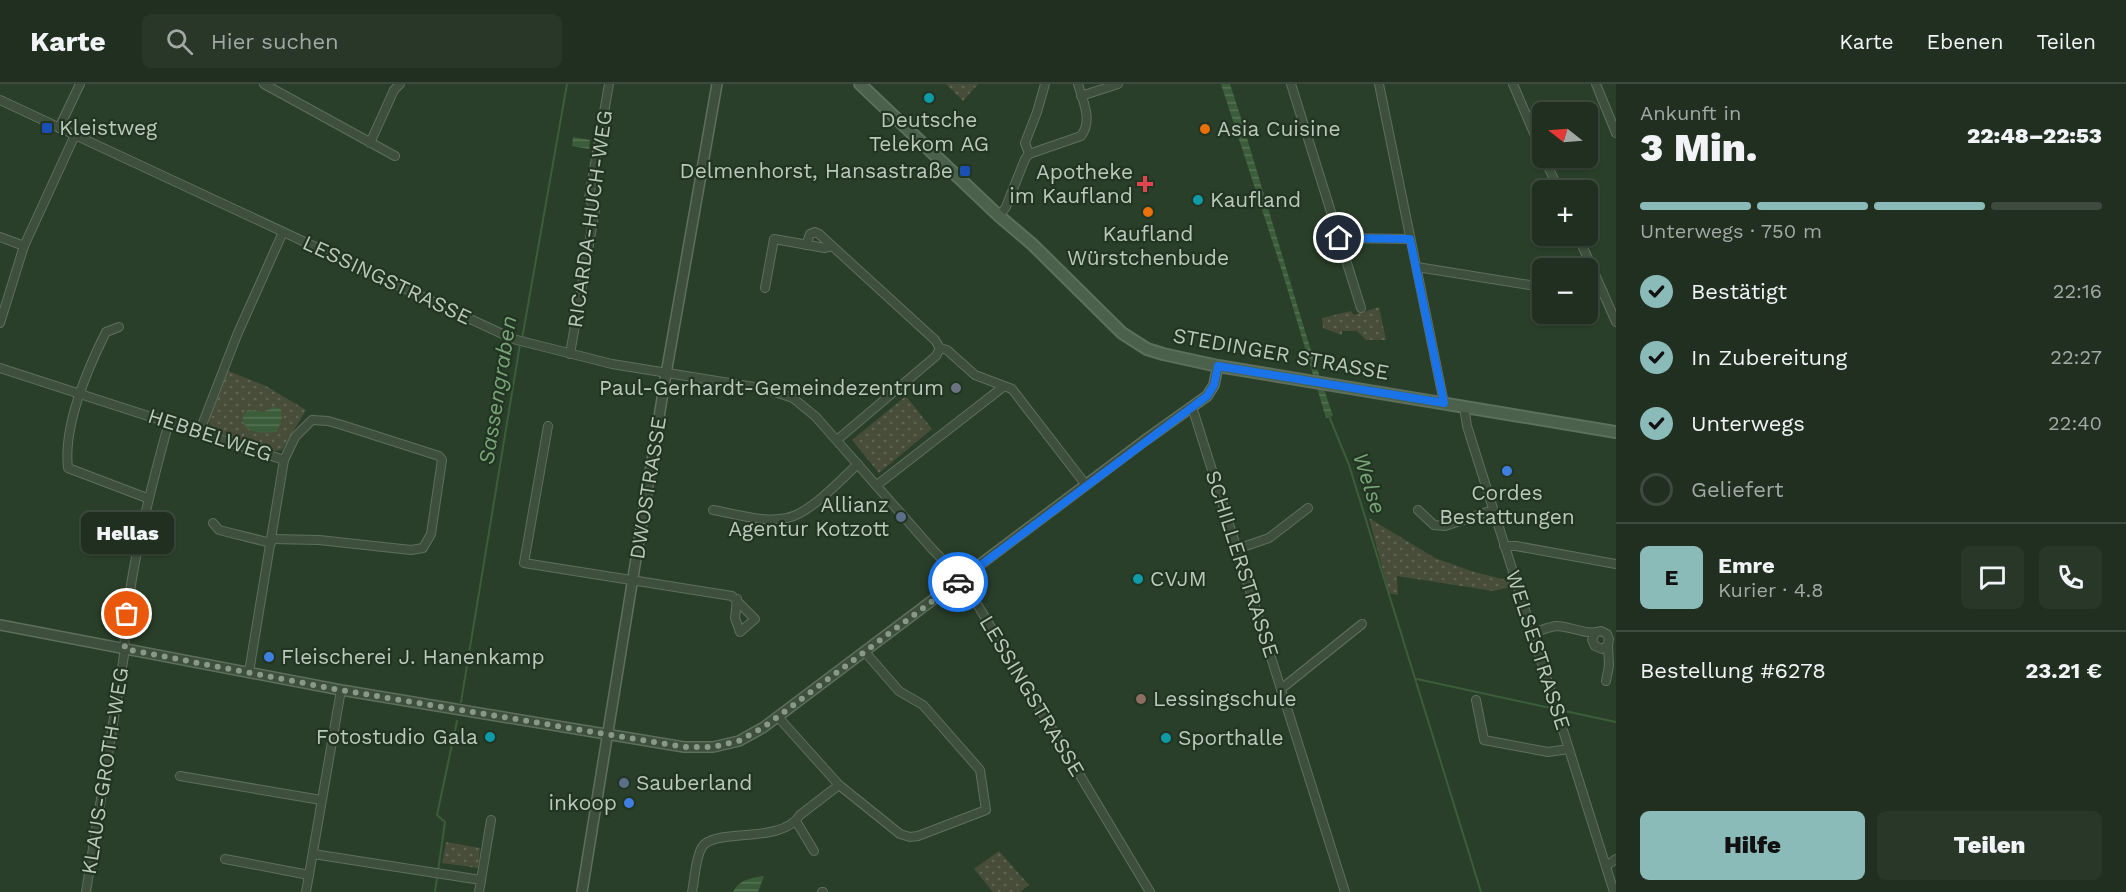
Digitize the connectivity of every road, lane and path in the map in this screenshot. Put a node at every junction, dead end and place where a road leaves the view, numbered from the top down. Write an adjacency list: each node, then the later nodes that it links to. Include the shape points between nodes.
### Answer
1 (80, 84): 16 (street)
2 (264, 84): 20 (street)
3 (400, 84): 20 (street)
4 (609, 84): 42 (street, RICARDA-HUCH-WEG, via 589,198 595,210)
5 (717, 84): 45 (street, DWOSTRASSE)
6 (860, 84): 23 (main road, STEDINGER STRASSE)
7 (1044, 84): 21 (street, via 1025,143)
8 (1078, 84): 14 (street)
9 (1118, 84): 14 (street)
10 (1291, 84): 26 (street)
11 (1378, 84): 27 (street)
12 (1512, 84): 17 (street)
13 (1596, 84): 18 (street)
14 (1082, 96): 21 (street, via 1087,115 1086,130 1081,136)
15 (0, 100): 16 (street, LESSINGSTRASSE)
16 (59, 128): 19 (street, LESSINGSTRASSE)
17 (1532, 129)
18 (1616, 133)
19 (75, 135): 24 (street, LESSINGSTRASSE); 29 (street)
20 (370, 143): 22 (street)
21 (1029, 154): 23 (street)
22 (396, 156)
23 (999, 216): 43 (main road, STEDINGER STRASSE, via 1133,342 1163,354)
24 (283, 232): 42 (street, LESSINGSTRASSE, via 513,339); 54 (street)
25 (0, 237): 29 (street)
26 (1339, 238): 27 (street); 37 (street)
27 (1410, 239): 32 (street)
28 (806, 245): 30 (street); 30 (street, via 815,232); 34 (street, via 774,239)
29 (24, 246): 39 (street)
30 (832, 246): 41 (street)
31 (1582, 246): 35 (street)
32 (1417, 267): 33 (street); 48 (street)
33 (1532, 285)
34 (765, 288)
35 (1603, 292): 36 (street); 38 (street)
36 (1598, 294)
37 (1361, 308)
38 (1616, 322)
39 (0, 323)
40 (119, 327): 47 (street, via 106,332)
41 (940, 348): 46 (street, via 975,375); 55 (street, via 936,356)
42 (570, 354): 45 (street, LESSINGSTRASSE)
43 (1218, 366): 48 (main road, STEDINGER STRASSE); 50 (street, via 1211,391)
44 (0, 368): 47 (street, HEBBELWEG)
45 (666, 374): 55 (street, LESSINGSTRASSE, via 766,389 793,398); 71 (street, DWOSTRASSE)
46 (1004, 387): 58 (street); 59 (street, via 1012,389)
47 (81, 393): 51 (street, HEBBELWEG); 60 (street, via 66,456 68,468)
48 (1444, 403): 49 (main road, STEDINGER STRASSE)
49 (1464, 406): 53 (main road, STEDINGER STRASSE); 64 (street, WELSESTRASSE)
50 (1190, 409): 59 (street); 68 (street, SCHILLERSTRASSE)
51 (170, 422): 54 (street, HEBBELWEG); 60 (street, KLAUS-GROTH-WEG)
52 (548, 426): 71 (street, via 524,563)
53 (1616, 432)
54 (199, 433): 56 (street, HEBBELWEG)
55 (837, 440): 57 (street, LESSINGSTRASSE)
56 (284, 460): 66 (street); 66 (street, HEBBELWEG, via 295,437 312,420 327,421 442,460 431,534 423,548 319,540)
57 (858, 464): 58 (street, LESSINGSTRASSE); 62 (street, via 803,513 767,519)
58 (877, 485): 70 (street, LESSINGSTRASSE)
59 (1086, 485): 70 (street)
60 (147, 498): 78 (street, KLAUS-GROTH-WEG, via 124,634)
61 (1308, 508): 68 (street, via 1269,538)
62 (713, 510)
63 (1418, 510): 64 (street, via 1434,525 1445,526)
64 (1493, 510): 67 (street, WELSESTRASSE)
65 (213, 523): 66 (street, via 219,530)
66 (271, 541): 80 (street)
67 (1504, 546): 69 (street); 75 (street, WELSESTRASSE)
68 (1237, 549): 82 (street, SCHILLERSTRASSE)
69 (1616, 564)
70 (962, 579): 79 (street); 105 (street, LESSINGSTRASSE)
71 (633, 580): 72 (street); 86 (street, DWOSTRASSE)
72 (736, 599)
73 (1362, 624): 82 (street)
74 (0, 625): 78 (street)
75 (1532, 633): 76 (street, via 1554,626); 87 (street, WELSESTRASSE)
76 (1595, 633): 77 (street, via 1607,633); 77 (street, via 1595,646 1602,649)
77 (1608, 645): 81 (street)
78 (125, 649): 80 (street); 100 (street, KLAUS-GROTH-WEG)
79 (865, 652): 85 (street); 89 (street, via 899,690 923,705 980,770 987,810 910,837 891,829)
80 (249, 672): 83 (street)
81 (1606, 681)
82 (1281, 689): 106 (street, SCHILLERSTRASSE)
83 (340, 690): 86 (street); 90 (street)
84 (1476, 700): 87 (street, via 1484,740 1548,752)
85 (778, 717): 86 (street, via 739,741 713,747 684,747); 89 (street)
86 (608, 735): 103 (street, DWOSTRASSE)
87 (1569, 749): 97 (street, WELSESTRASSE)
88 (180, 777): 90 (street)
89 (839, 785): 92 (street)
90 (321, 800): 94 (street)
91 (491, 820): 99 (street)
92 (796, 821): 93 (street); 104 (street, via 779,830 712,839 704,844)
93 (814, 851)
94 (313, 854): 98 (street); 99 (street)
95 (225, 859): 98 (street)
96 (1616, 859): 97 (street)
97 (1606, 866): 107 (street, WELSESTRASSE)
98 (309, 875): 101 (street)
99 (481, 880): 102 (street)
100 (86, 892)
101 (306, 892)
102 (479, 892)
103 (582, 892)
104 (692, 892)
105 (1150, 892)
106 (1345, 892)
107 (1614, 892)

